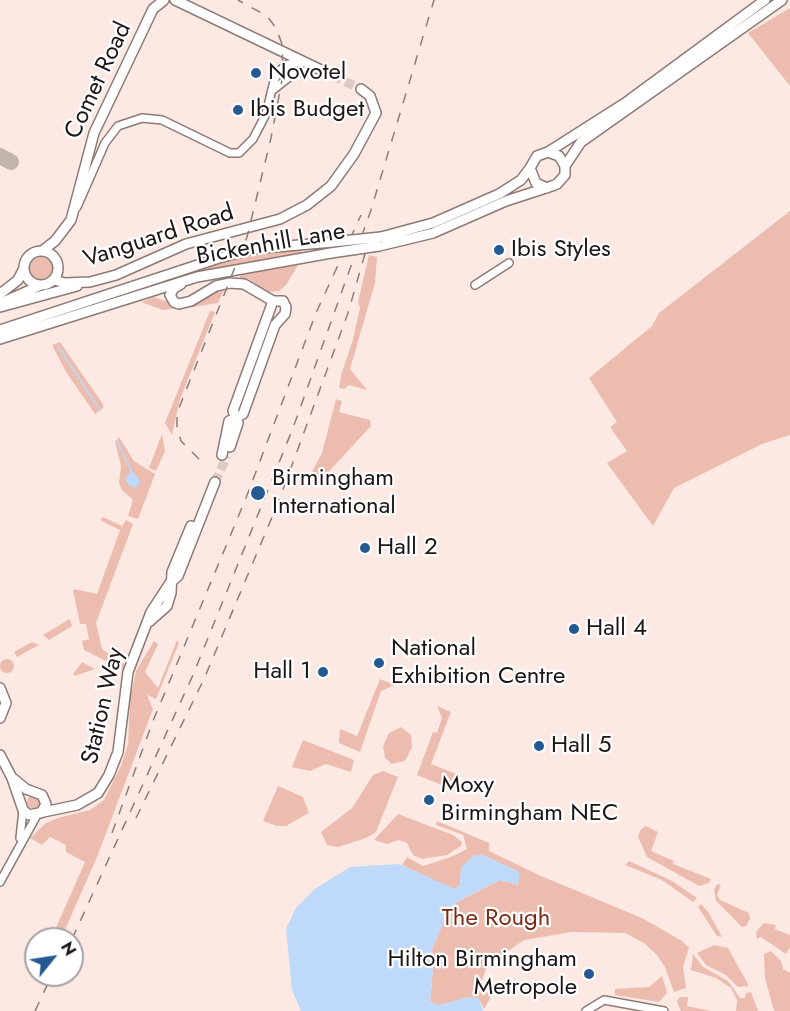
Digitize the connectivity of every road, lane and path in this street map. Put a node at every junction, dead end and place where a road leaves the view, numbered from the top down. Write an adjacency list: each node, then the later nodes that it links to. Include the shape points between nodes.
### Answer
1 (164, 0): 13 (street, Comet Road, via 153,9 94,133)
2 (175, 0): 5 (street)
3 (765, 0): 9 (street, via 625,103)
4 (782, 0): 10 (street, via 581,142)
5 (303, 62): 6 (street); 8 (street, via 288,64 279,71)
6 (319, 69): 8 (street, via 293,74)
7 (361, 89): 20 (street, Vanguard Road, via 370,96 376,112 354,154 331,186 307,205 280,219 186,244 116,275)
8 (273, 90): 13 (street, via 253,140 246,149 234,154 162,120 132,119 111,133)
9 (548, 152): 10 (street, via 559,156); 11 (street, via 537,156)
10 (565, 165): 12 (street, via 561,181)
11 (530, 166): 12 (street, via 533,179); 14 (street, Bickenhill Lane, via 521,180 499,194)
12 (547, 188): 14 (street, Bickenhill Lane, via 433,233)
13 (70, 220): 15 (street)
14 (380, 241): 18 (street, Bickenhill Lane, bridge); 27 (street, Bickenhill Lane, bridge, via 254,249)
15 (42, 251): 17 (street, via 27,257); 19 (street, via 58,264)
16 (508, 263): 21 (street)
17 (23, 270): 22 (street, via 26,279); 23 (street, via 18,280)
18 (197, 277): 25 (street, via 174,288 170,295 174,302 185,304 216,286 230,283 244,284); 28 (street, Bickenhill Lane)
19 (54, 280): 20 (street, Vanguard Road); 22 (street)
20 (90, 282): 24 (street)
21 (475, 285)
22 (39, 286): 24 (street)
23 (0, 294)
24 (0, 305)
25 (271, 305): 26 (street, via 272,315); 26 (street, via 279,299 286,306 285,314); 29 (street, via 233,411)
26 (279, 318): 29 (street, via 243,414)
27 (0, 330)
28 (0, 339)
29 (235, 418): 30 (street, via 238,423)
30 (224, 456)
31 (212, 482): 41 (street, Station Way, via 171,572 170,583 151,612 128,672 115,762 98,793)
32 (0, 688): 33 (street, via 6,703)
33 (1, 717): 34 (street)
34 (0, 727)
35 (0, 744): 36 (street)
36 (1, 761): 37 (street)
37 (12, 777): 38 (street); 40 (street)
38 (32, 791): 39 (street); 40 (street, via 25,795)
39 (45, 801): 41 (street); 42 (street)
40 (22, 807): 42 (street, via 29,815); 43 (street, via 24,823)
41 (67, 808): 42 (street, Station Way)
42 (39, 814): 43 (street)
43 (18, 846): 44 (street)
44 (0, 882)
45 (586, 1011): 46 (street, via 604,1000)
46 (664, 1011)

